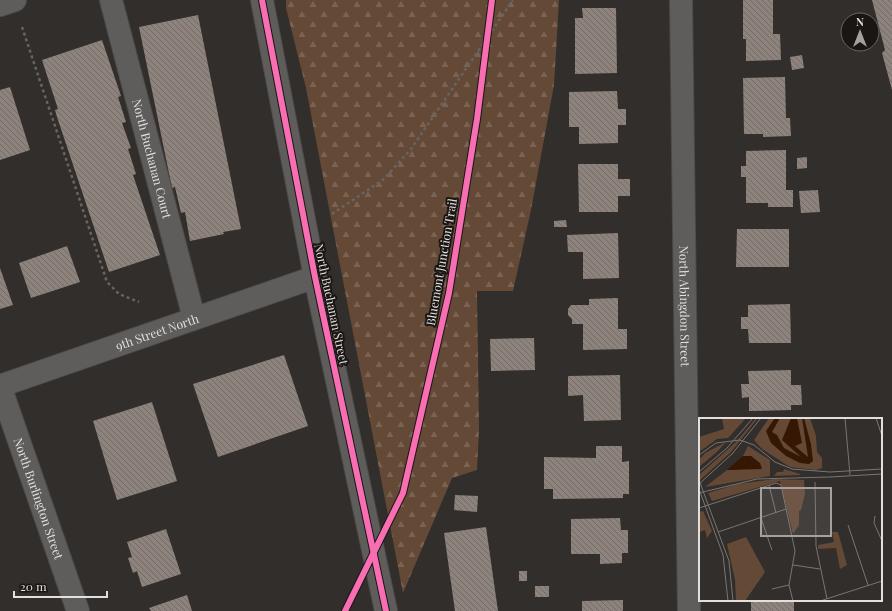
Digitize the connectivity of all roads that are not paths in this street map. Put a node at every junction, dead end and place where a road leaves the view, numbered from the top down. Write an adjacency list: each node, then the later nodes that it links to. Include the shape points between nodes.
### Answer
1 (15, 0): 5 (street)
2 (111, 0): 7 (street, North Buchanan Court)
3 (262, 0): 6 (street, North Buchanan Street)
4 (682, 0): 11 (street, North Abingdon Street)
5 (0, 5)
6 (315, 277): 7 (street, 9th Street North); 10 (street, North Buchanan Street)
7 (194, 318): 8 (street, 9th Street North)
8 (0, 386): 9 (street, North Burlington Street)
9 (78, 611)
10 (386, 611)
11 (689, 611)

